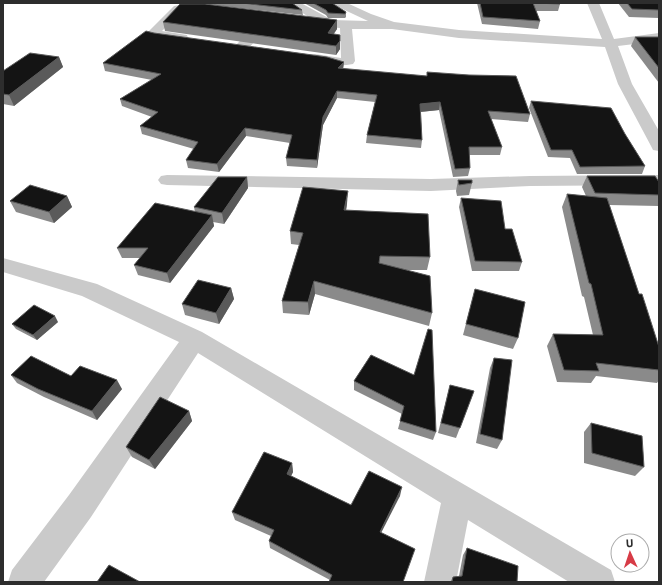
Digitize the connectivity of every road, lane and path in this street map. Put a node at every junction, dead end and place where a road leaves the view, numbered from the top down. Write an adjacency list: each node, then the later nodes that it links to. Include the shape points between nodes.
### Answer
1 (293, 3): 8 (street)
2 (338, 3): 10 (street, via 367,17)
3 (593, 3): 13 (street)
4 (179, 5): 5 (street); 12 (street, via 153,34)
5 (199, 8)
6 (254, 15): 15 (street, via 273,17)
7 (297, 20): 8 (street)
8 (329, 24): 9 (street)
9 (346, 25): 10 (street); 17 (street, via 348,61)
10 (392, 25): 13 (street, via 479,36)
11 (659, 37): 13 (street)
12 (198, 40)
13 (610, 43): 18 (street, via 625,84)
14 (227, 44): 15 (street)
15 (242, 47): 16 (street)
16 (257, 49)
17 (304, 57)
18 (659, 146)
19 (167, 180): 20 (street, via 424,185)
20 (659, 180)
21 (3, 265): 22 (street, via 89,290)
22 (194, 339): 23 (street); 24 (street, via 80,506)
23 (457, 497): 25 (street); 26 (street)
24 (24, 582)
25 (440, 582)
26 (598, 582)

